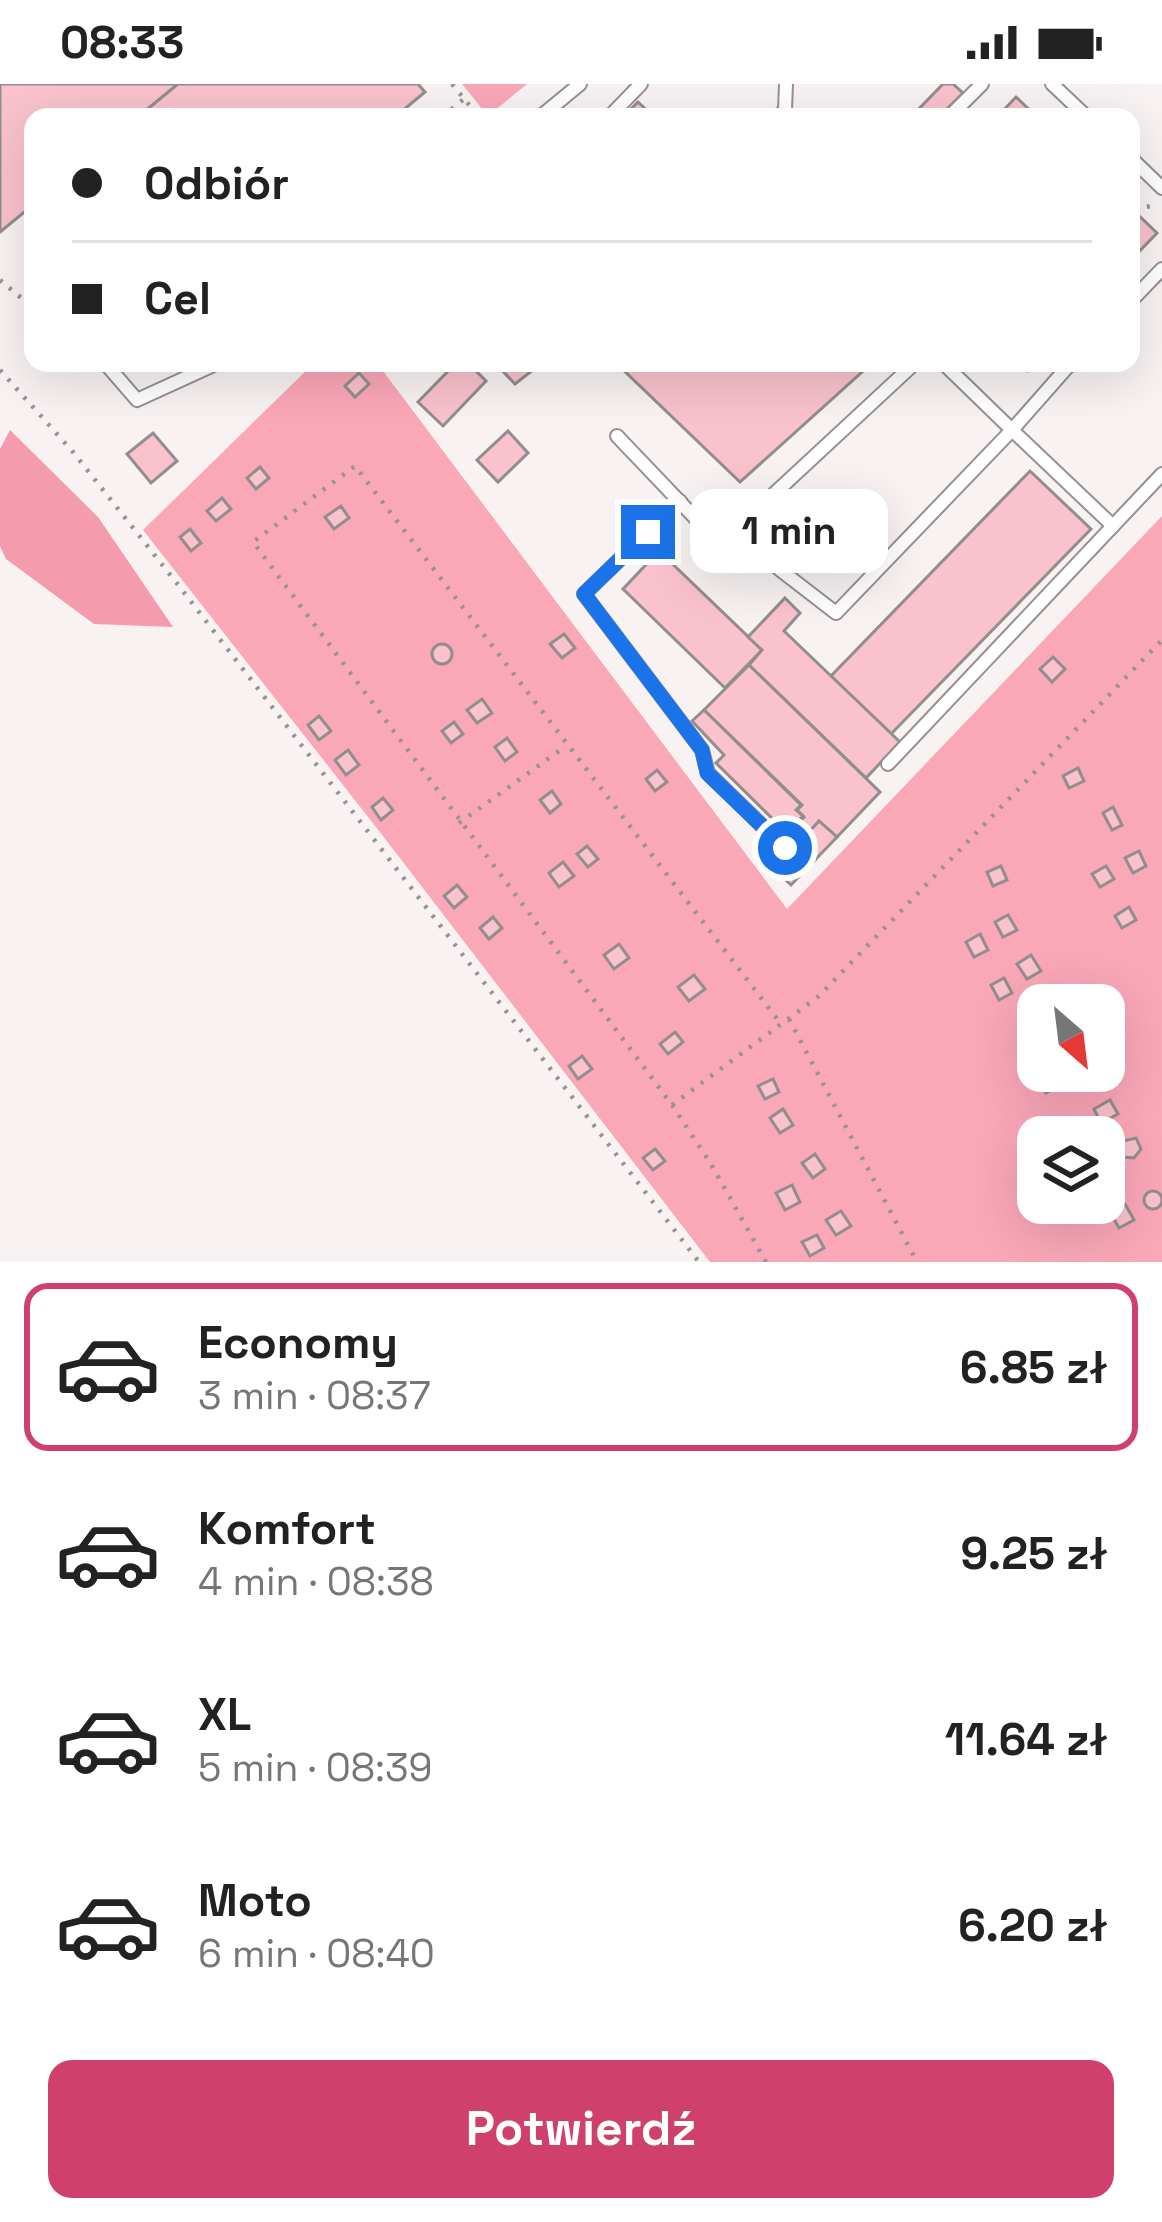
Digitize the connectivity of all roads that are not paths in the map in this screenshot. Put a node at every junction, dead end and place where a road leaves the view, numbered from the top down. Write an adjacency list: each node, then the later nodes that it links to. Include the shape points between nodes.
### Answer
1 (580, 84): 5 (lane)
2 (641, 84): 6 (lane)
3 (982, 84): 7 (lane)
4 (1052, 84): 8 (lane)
5 (551, 108)
6 (618, 108)
7 (958, 108)
8 (1077, 108)
9 (1140, 167): 10 (lane)
10 (1162, 188)
11 (1162, 269): 12 (lane)
12 (1140, 292)
13 (113, 372): 14 (lane, via 137,400)
14 (198, 372)
15 (905, 372): 23 (lane)
16 (952, 372): 18 (lane)
17 (1063, 372): 18 (lane)
18 (1012, 430): 22 (lane); 23 (lane, via 836,613)
19 (617, 436): 21 (lane)
20 (1162, 474): 22 (lane)
21 (680, 501): 23 (lane, via 720,544); 25 (lane, via 584,594 702,750 707,773)
22 (1113, 526): 24 (lane)
23 (737, 528)
24 (888, 764)
25 (785, 848)

